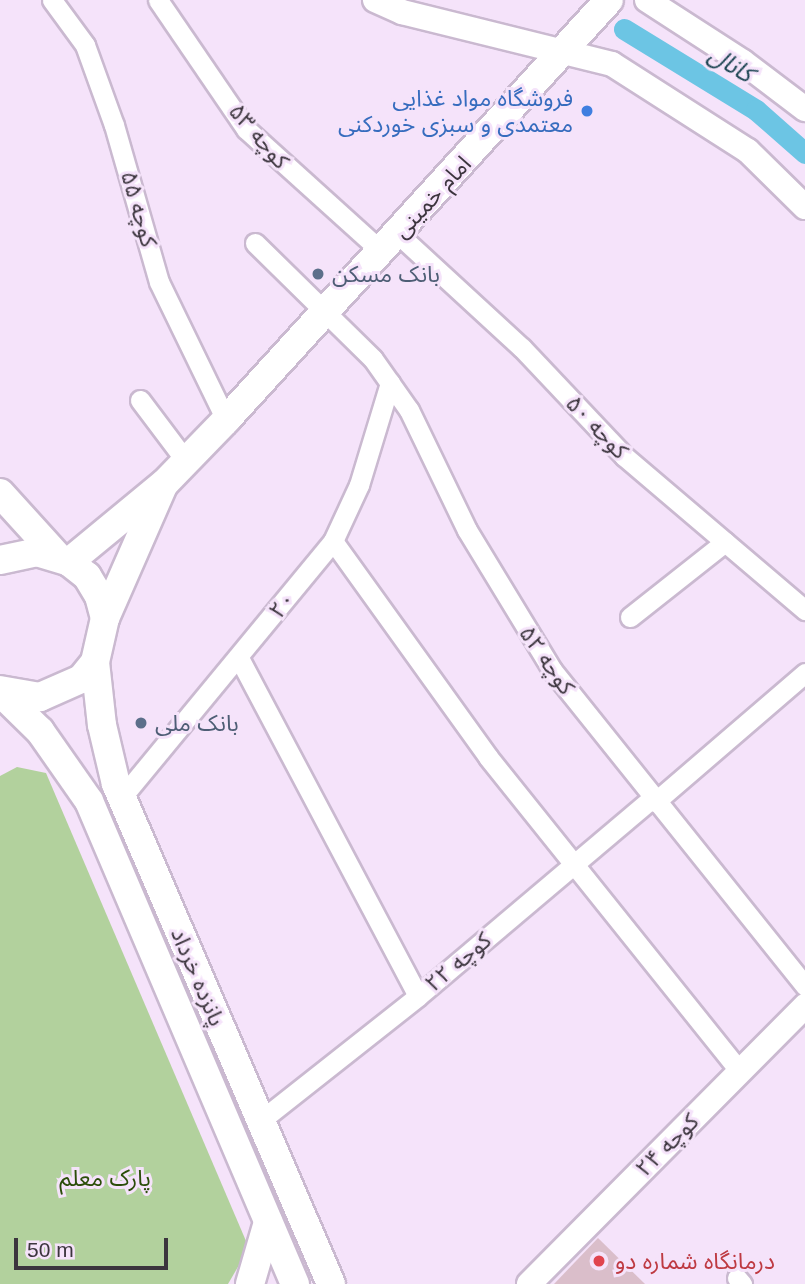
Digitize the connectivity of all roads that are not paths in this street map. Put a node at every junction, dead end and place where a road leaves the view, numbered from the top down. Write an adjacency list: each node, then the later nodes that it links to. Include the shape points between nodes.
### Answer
1 (52, 0): 14 (street, کوچه ۵۵, via 85,45 114,125 159,282)
2 (159, 0): 10 (street, کوچه ۵۳, via 246,129)
3 (374, 0): 6 (street, via 402,12)
4 (609, 0): 6 (main road, امام خمینی)
5 (646, 0): 7 (street, via 743,61)
6 (572, 43): 8 (street, via 748,151); 10 (main road, امام خمینی)
7 (805, 109)
8 (805, 208)
9 (256, 243): 11 (street, کوچه ۵۲)
10 (390, 243): 11 (main road, امام خمینی); 19 (street, کوچه ۵۰, via 522,348 624,456)
11 (327, 310): 12 (street, کوچه ۵۲); 14 (main road, امام خمینی)
12 (390, 383): 18 (street, ۲۰, via 359,485); 30 (street, کوچه ۵۲, via 511,608 552,670)
13 (140, 400): 15 (street)
14 (226, 420): 15 (main road, امام خمینی)
15 (186, 461): 16 (main road, امام خمینی)
16 (165, 482): 20 (main road, امام خمینی); 24 (main road, امام خمینی)
17 (0, 492): 20 (main road)
18 (333, 541): 25 (street, ۲۰); 31 (street, via 480,747)
19 (726, 542): 22 (street, کوچه ۵۰); 23 (street)
20 (63, 559): 21 (main road, via 37,552); 24 (main road, via 87,576)
21 (0, 560)
22 (805, 610)
23 (631, 617)
24 (105, 618): 26 (main road, امام خمینی)
25 (239, 658): 29 (street, ۲۰); 33 (street)
26 (95, 662): 28 (main road, via 62,692 40,697); 29 (main road, پانزده خرداد, via 102,725)
27 (805, 673): 30 (street, کوچه ۲۲)
28 (0, 691): 37 (main road, پانزده خرداد, via 40,731 89,801)
29 (122, 797): 36 (main road, پانزده خرداد)
30 (654, 800): 31 (street, کوچه ۲۲); 32 (street, کوچه ۵۲)
31 (575, 862): 33 (street, کوچه ۲۲); 35 (street)
32 (805, 986)
33 (418, 996): 36 (street, کوچه ۲۲)
34 (805, 1006): 35 (street, کوچه ۲۴)
35 (740, 1072): 41 (street, کوچه ۲۴)
36 (261, 1121): 40 (main road, پانزده خرداد)
37 (268, 1222): 38 (main road); 39 (main road, پانزده خرداد)
38 (250, 1284)
39 (295, 1284)
40 (331, 1284)
41 (529, 1284)

